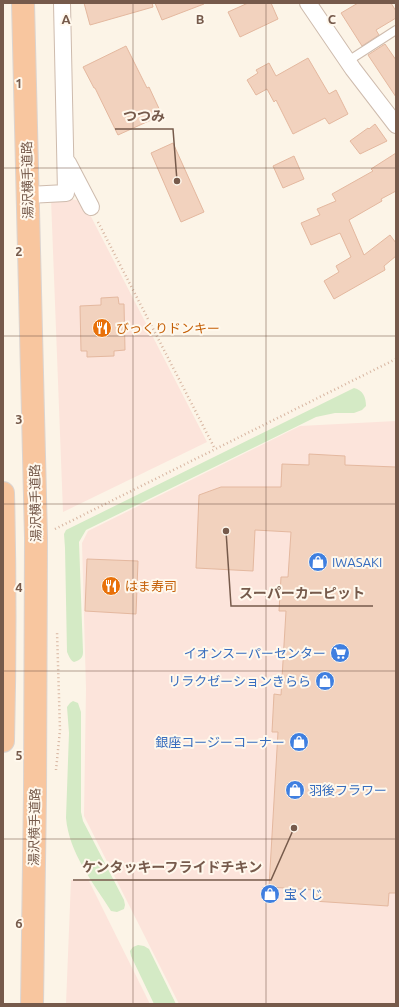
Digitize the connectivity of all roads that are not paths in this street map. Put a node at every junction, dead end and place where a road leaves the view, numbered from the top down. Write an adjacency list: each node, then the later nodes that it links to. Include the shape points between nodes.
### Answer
1 (23, 3): 8 (highway, 湯沢横手道路)
2 (62, 3): 7 (street)
3 (310, 4): 5 (street)
4 (396, 30): 5 (lane)
5 (348, 61): 6 (street)
6 (395, 120)
7 (66, 159): 8 (street, via 66,193); 9 (street)
8 (28, 195): 13 (highway, 湯沢横手道路, via 36,538)
9 (91, 207)
10 (3, 493): 11 (highway)
11 (3, 535): 12 (highway)
12 (3, 741)
13 (32, 1004)

